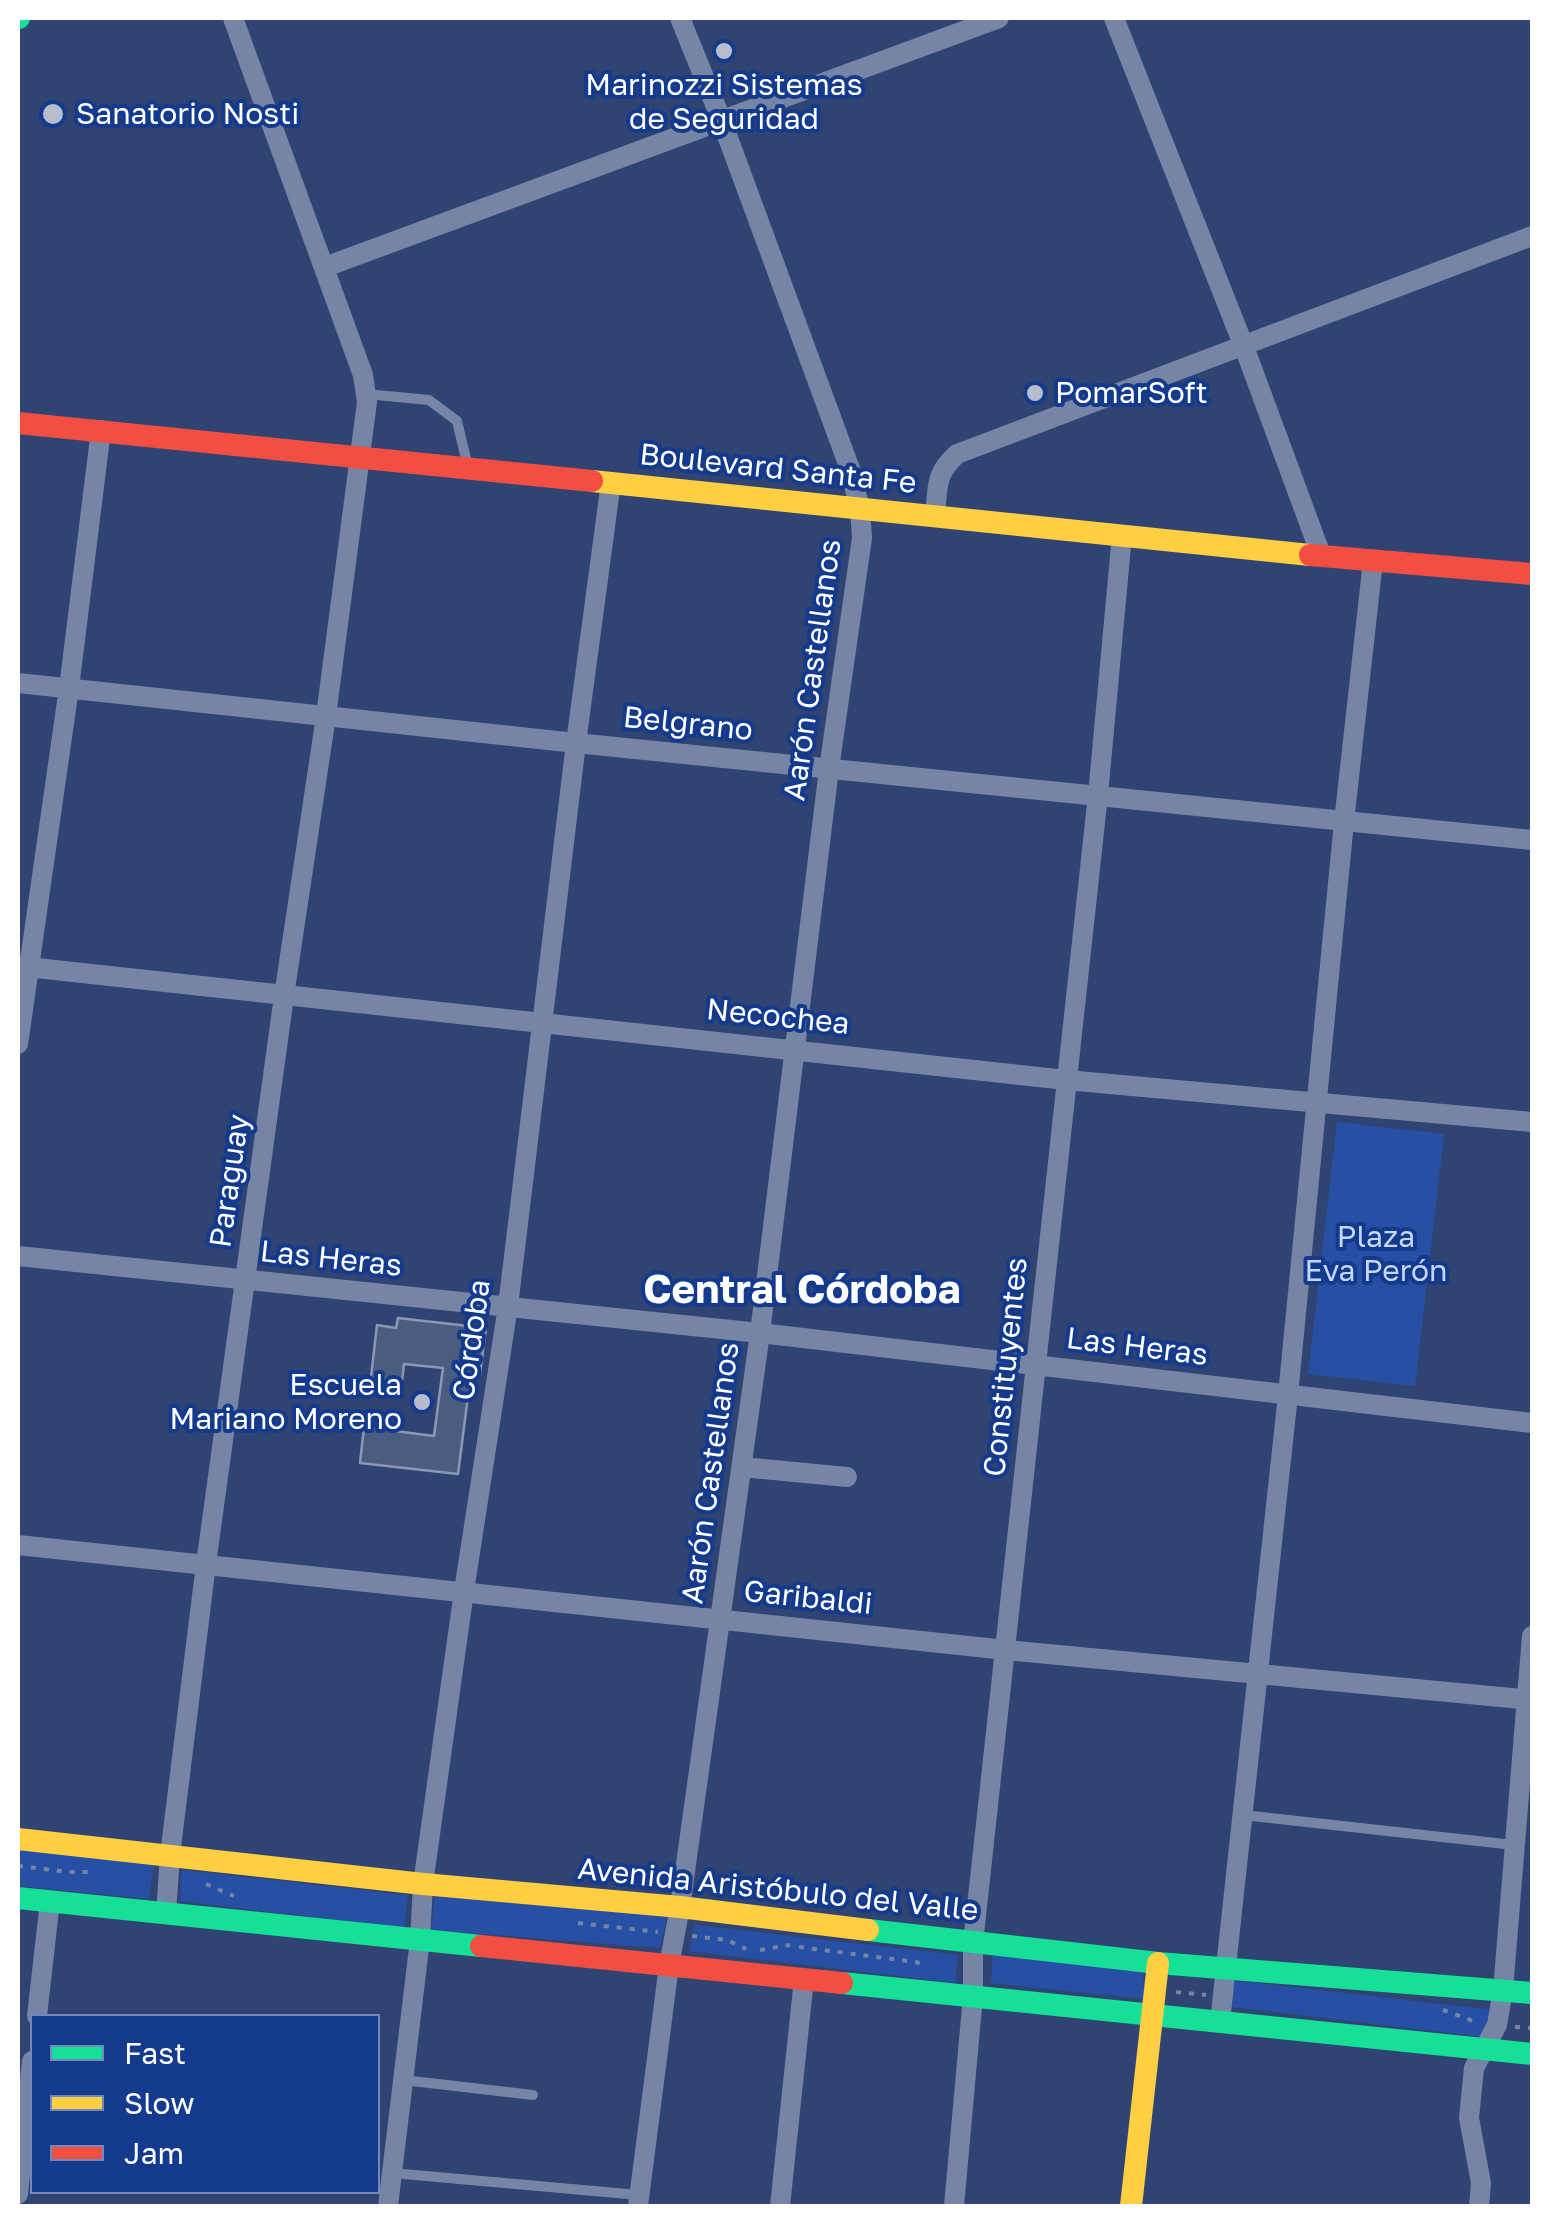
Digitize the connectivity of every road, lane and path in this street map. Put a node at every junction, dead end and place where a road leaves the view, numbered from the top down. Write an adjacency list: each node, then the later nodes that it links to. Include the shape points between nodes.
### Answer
1 (233, 18): 7 (street)
2 (680, 18): 5 (street, Aarón Castellanos)
3 (999, 18): 5 (street)
4 (1114, 18): 8 (street)
5 (721, 119): 7 (street); 15 (street, Aarón Castellanos)
6 (1532, 236): 8 (street)
7 (326, 267): 9 (street)
8 (1243, 344): 16 (street, via 958,454 944,466); 18 (street)
9 (366, 394): 12 (street, Paraguay); 13 (lane, via 429,400 457,421)
10 (18, 423): 11 (street, Boulevard Santa Fe)
11 (101, 430): 12 (street, Boulevard Santa Fe); 22 (street)
12 (360, 457): 13 (street, Boulevard Santa Fe); 23 (street, Paraguay)
13 (468, 468): 14 (street, Boulevard Santa Fe)
14 (610, 482): 15 (street, Boulevard Santa Fe); 24 (street, Córdoba)
15 (860, 508): 16 (street, Boulevard Santa Fe); 25 (street, Aarón Castellanos, via 862,538)
16 (935, 514): 17 (street, Boulevard Santa Fe)
17 (1122, 535): 18 (street, Boulevard Santa Fe); 26 (street, Constituyentes)
18 (1321, 554): 19 (street, Boulevard Santa Fe)
19 (1373, 560): 20 (street, Boulevard Santa Fe); 27 (street)
20 (1532, 574)
21 (18, 683): 22 (street, Belgrano)
22 (69, 688): 23 (street, Belgrano); 29 (street)
23 (326, 716): 24 (street, Belgrano); 30 (street, Paraguay)
24 (576, 743): 25 (street, Belgrano); 31 (street, Córdoba)
25 (829, 769): 26 (street, Belgrano); 33 (street, Aarón Castellanos)
26 (1098, 795): 27 (street, Belgrano); 34 (street, Constituyentes)
27 (1344, 822): 28 (street, Belgrano); 35 (street)
28 (1532, 840)
29 (22, 967): 30 (street, Necochea); 32 (street)
30 (284, 996): 31 (street, Necochea); 38 (street, Paraguay)
31 (544, 1022): 33 (street, Necochea); 39 (street, Córdoba)
32 (18, 1044)
33 (795, 1049): 34 (street, Necochea); 40 (street, Aarón Castellanos)
34 (1066, 1080): 35 (street, Necochea); 41 (street, Constituyentes)
35 (1317, 1102): 36 (street, Necochea); 42 (street)
36 (1532, 1122)
37 (18, 1256): 38 (street, Las Heras)
38 (247, 1280): 39 (street, Las Heras); 47 (street, Paraguay)
39 (508, 1306): 40 (street, Las Heras); 48 (street, Córdoba)
40 (760, 1333): 41 (street, Las Heras); 44 (street, Aarón Castellanos)
41 (1036, 1365): 42 (street, Las Heras); 51 (street, Constituyentes)
42 (1288, 1394): 43 (street, Las Heras); 52 (street)
43 (1532, 1423)
44 (742, 1468): 45 (street); 49 (street, Aarón Castellanos)
45 (847, 1478)
46 (18, 1545): 47 (street, Garibaldi)
47 (206, 1564): 48 (street, Garibaldi); 57 (street, Paraguay)
48 (464, 1592): 49 (street, Garibaldi); 61 (street, Córdoba)
49 (721, 1619): 51 (street, Garibaldi); 65 (street, Aarón Castellanos)
50 (1532, 1636): 53 (street)
51 (1006, 1650): 52 (street, Garibaldi); 70 (street, Constituyentes)
52 (1256, 1674): 53 (street, Garibaldi); 54 (street)
53 (1530, 1700): 56 (street)
54 (1242, 1815): 56 (lane); 73 (street)
55 (18, 1839): 57 (street, Avenida Aristóbulo del Valle)
56 (1515, 1845): 77 (street)
57 (170, 1855): 61 (street, Avenida Aristóbulo del Valle); 66 (street, Paraguay)
58 (18, 1866): 59 (path)
59 (105, 1872)
60 (204, 1883): 64 (path)
61 (423, 1884): 65 (street, Avenida Aristóbulo del Valle); 69 (street, Córdoba)
62 (18, 1898): 63 (street)
63 (50, 1901): 66 (street); 82 (street)
64 (246, 1901)
65 (680, 1906): 68 (street, Aarón Castellanos); 70 (street, Avenida Aristóbulo del Valle)
66 (166, 1914): 69 (street)
67 (579, 1923): 68 (path)
68 (675, 1934): 72 (street, Aarón Castellanos); 74 (path, via 727,1940 750,1951 787,1945 916,1962)
69 (420, 1940): 72 (street); 90 (street, Córdoba)
70 (973, 1943): 71 (street, Avenida Aristóbulo del Valle); 79 (street, Constituyentes)
71 (1158, 1963): 73 (street, Avenida Aristóbulo del Valle); 76 (street)
72 (669, 1966): 75 (street); 96 (street, Aarón Castellanos)
73 (1226, 1967): 77 (street, Avenida Aristóbulo del Valle); 80 (street)
74 (938, 1972)
75 (804, 1979): 79 (street); 98 (street)
76 (1155, 1990): 80 (path); 83 (street)
77 (1503, 1990): 78 (street, Avenida Aristóbulo del Valle); 85 (street)
78 (1532, 1993)
79 (973, 1996): 83 (street); 99 (street, Constituyentes)
80 (1223, 1996): 84 (street)
81 (1438, 2008): 85 (path)
82 (37, 2014)
83 (1152, 2015): 84 (street); 100 (street)
84 (1220, 2022): 87 (street)
85 (1497, 2025): 86 (path); 87 (street)
86 (1532, 2028)
87 (1484, 2049): 88 (street); 101 (street, via 1474,2068 1469,2118)
88 (1532, 2054)
89 (30, 2079): 92 (street)
90 (403, 2080): 91 (lane); 93 (street, Córdoba)
91 (533, 2095)
92 (26, 2114): 95 (street)
93 (386, 2148): 94 (street, Córdoba)
94 (391, 2173): 96 (lane); 97 (street, Córdoba)
95 (18, 2194)
96 (639, 2201)
97 (388, 2206)
98 (780, 2206)
99 (954, 2206)
100 (1131, 2206)
101 (1479, 2206)

